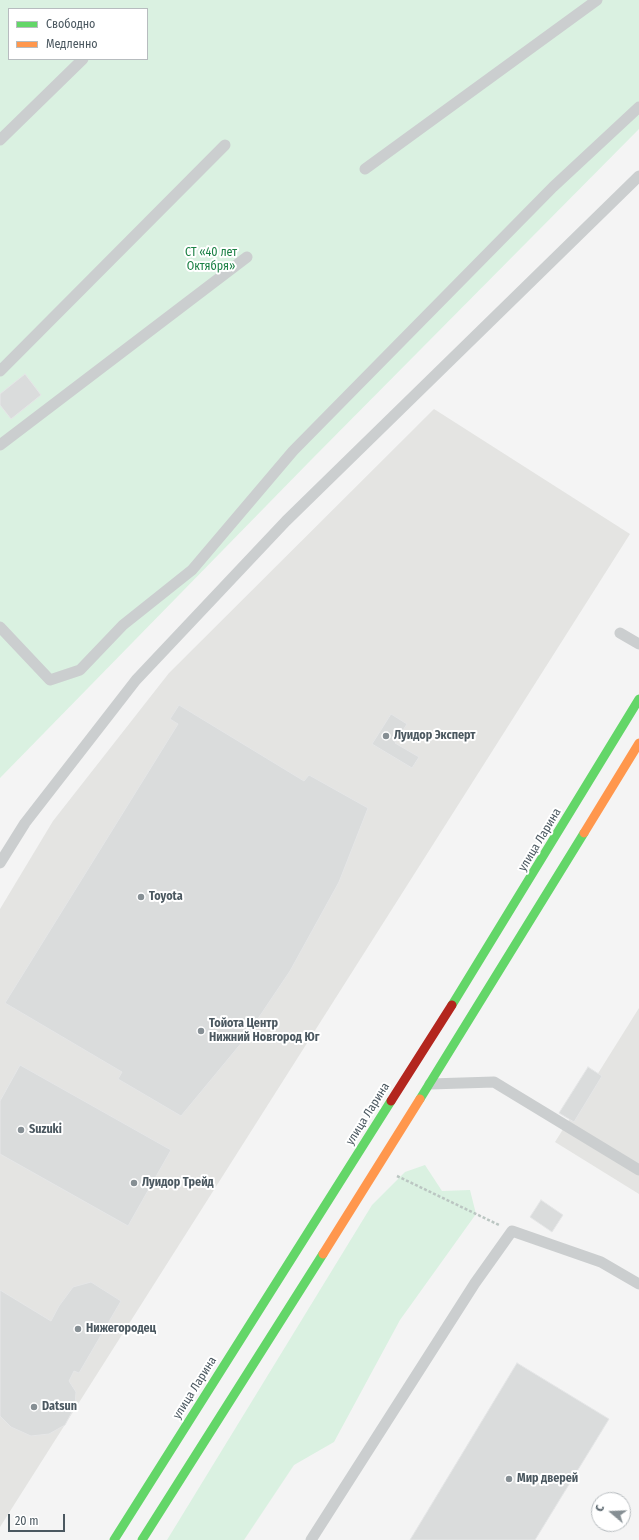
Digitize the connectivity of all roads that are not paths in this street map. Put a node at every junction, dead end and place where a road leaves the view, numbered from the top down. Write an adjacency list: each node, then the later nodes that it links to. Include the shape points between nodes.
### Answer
1 (597, 0): 6 (lane)
2 (82, 60): 4 (lane)
3 (639, 107): 11 (lane, via 553,187 293,451 192,570 123,625 80,670 50,680)
4 (0, 140)
5 (225, 145): 9 (lane)
6 (365, 169)
7 (639, 176): 16 (lane, via 286,521 136,680 25,823)
8 (248, 257): 10 (lane)
9 (0, 371)
10 (0, 445)
11 (0, 627)
12 (620, 633): 13 (lane)
13 (639, 644)
14 (639, 699): 20 (main road, улица Ларина, via 490,944)
15 (639, 742): 17 (main road)
16 (0, 863)
17 (430, 1084): 18 (lane, via 494,1082); 21 (main road)
18 (639, 1170)
19 (639, 1284): 22 (lane, via 601,1262 512,1231 475,1283)
20 (114, 1540)
21 (142, 1540)
22 (311, 1540)

